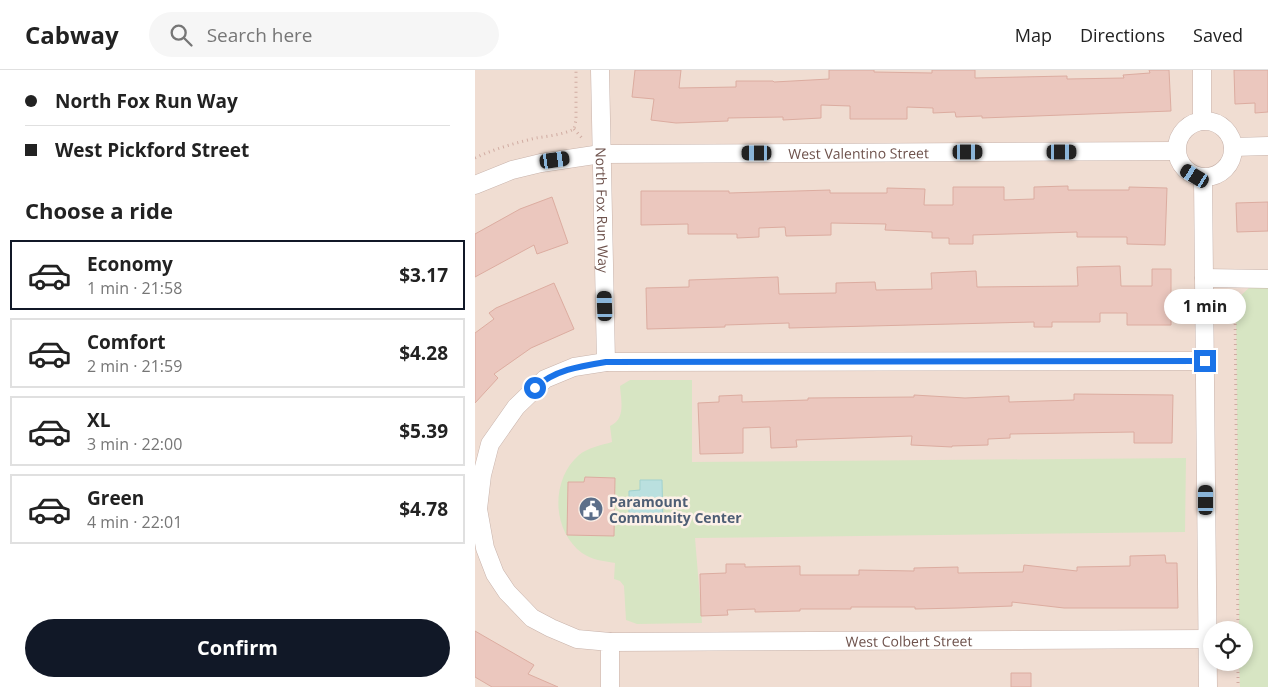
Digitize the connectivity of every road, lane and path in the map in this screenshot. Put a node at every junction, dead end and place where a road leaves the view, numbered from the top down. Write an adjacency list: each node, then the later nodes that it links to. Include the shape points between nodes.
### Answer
1 (576, 70): 5 (path)
2 (600, 70): 10 (street, North Fox Run Way)
3 (1202, 70): 4 (street)
4 (1202, 121): 8 (street, via 1223,127); 9 (street, via 1183,130)
5 (574, 129): 6 (path); 11 (path)
6 (582, 138)
7 (1268, 146): 8 (street)
8 (1233, 147): 12 (street, via 1226,167 1217,174)
9 (1176, 150): 10 (street, West Valentino Street); 12 (street, via 1186,170)
10 (601, 154): 13 (street, West Valentino Street, via 541,162); 18 (street, North Fox Run Way)
11 (475, 158)
12 (1203, 177): 14 (street)
13 (475, 185)
14 (1204, 278): 16 (street); 17 (street)
15 (1268, 278): 16 (street)
16 (1245, 279): 21 (path, via 1244,290 1237,294 1235,302)
17 (1205, 361): 18 (street); 20 (street)
18 (606, 362): 19 (street, via 575,367 545,379 516,408 490,444)
19 (476, 509): 23 (street, via 495,574 507,592 533,618 577,639)
20 (1208, 621)
21 (1237, 621)
22 (1203, 639): 23 (street, West Colbert Street)
23 (610, 642): 26 (street)
24 (1208, 671): 27 (street)
25 (1238, 671): 28 (path)
26 (610, 687)
27 (1208, 687)
28 (1238, 687)

